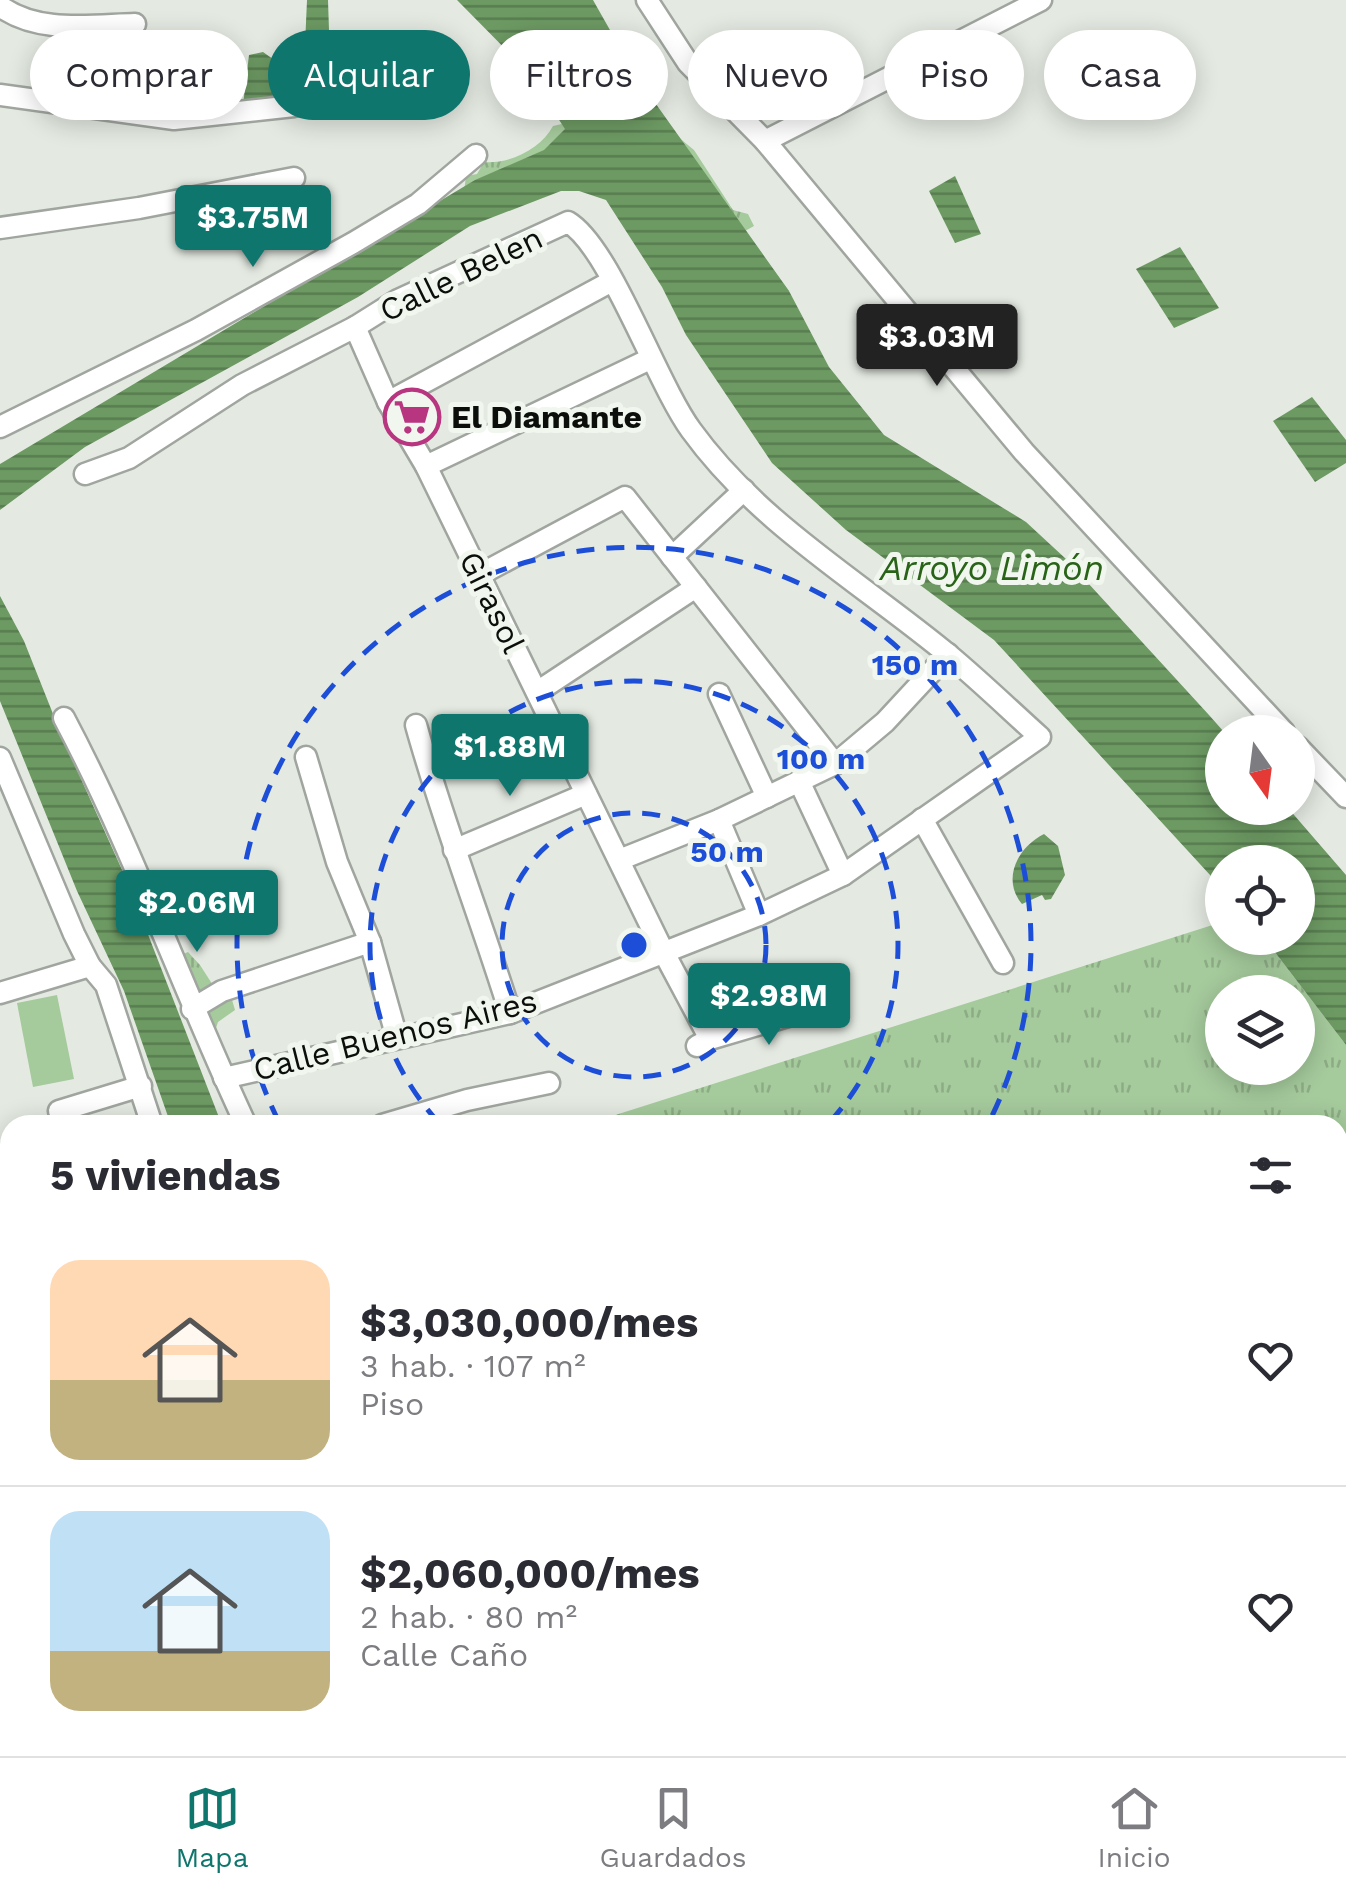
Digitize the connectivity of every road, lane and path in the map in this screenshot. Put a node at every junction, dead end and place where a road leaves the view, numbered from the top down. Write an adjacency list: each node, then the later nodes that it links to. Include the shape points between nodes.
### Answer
1 (648, 0): 7 (street, via 688,63)
2 (1040, 0): 7 (street)
3 (0, 6): 4 (street, via 14,17 47,24)
4 (136, 24)
5 (0, 96): 6 (street, via 174,119)
6 (268, 109)
7 (764, 141): 25 (street, via 1024,452)
8 (476, 155): 15 (street, via 418,204 352,244)
9 (294, 178): 10 (street)
10 (0, 228)
11 (612, 282): 12 (street, Calle Belen, via 582,230 568,222 398,300); 13 (street); 14 (street)
12 (355, 327): 14 (street, Girasol); 17 (street, Calle Belen, via 242,385 129,458)
13 (650, 358): 16 (street); 18 (street, via 691,430)
14 (388, 402): 16 (street, Girasol)
15 (0, 428)
16 (426, 466): 20 (street, Girasol)
17 (85, 474)
18 (744, 490): 19 (street); 22 (street, via 844,577)
19 (672, 557): 20 (street, via 625,497); 21 (street)
20 (479, 575): 23 (street, Girasol)
21 (696, 587): 23 (street); 29 (street)
22 (948, 654): 29 (street); 36 (street, Calle Buenos Aires, via 1040,738)
23 (537, 692): 33 (street, Girasol)
24 (719, 694): 34 (street)
25 (1268, 715)
26 (64, 718): 48 (street, via 136,869)
27 (416, 725): 38 (street)
28 (306, 757): 42 (street, via 337,862)
29 (835, 764): 32 (street)
30 (1315, 764): 35 (street)
31 (2, 766): 45 (street)
32 (800, 781): 34 (street); 40 (street)
33 (586, 794): 38 (street); 39 (street, Girasol)
34 (767, 797): 37 (street)
35 (1346, 797)
36 (922, 819): 40 (street, Calle Buenos Aires); 44 (street)
37 (719, 820): 39 (street); 41 (street)
38 (454, 850): 49 (street)
39 (619, 860): 43 (street, Girasol)
40 (843, 875): 41 (street, Calle Buenos Aires)
41 (760, 915): 43 (street, Calle Buenos Aires)
42 (370, 942): 48 (street, via 222,990); 50 (street)
43 (663, 951): 47 (street, Girasol, via 704,1042); 49 (street, Calle Buenos Aires)
44 (1003, 963)
45 (90, 966): 46 (street); 53 (street, via 106,984)
46 (0, 993)
47 (822, 1006)
48 (192, 1009): 51 (street)
49 (510, 1012): 50 (street, Calle Buenos Aires)
50 (397, 1038): 51 (street, Calle Buenos Aires)
51 (224, 1078): 56 (street)
52 (549, 1083): 57 (street)
53 (140, 1086): 54 (street); 55 (street)
54 (58, 1111)
55 (149, 1115)
56 (241, 1115)
57 (416, 1115)

